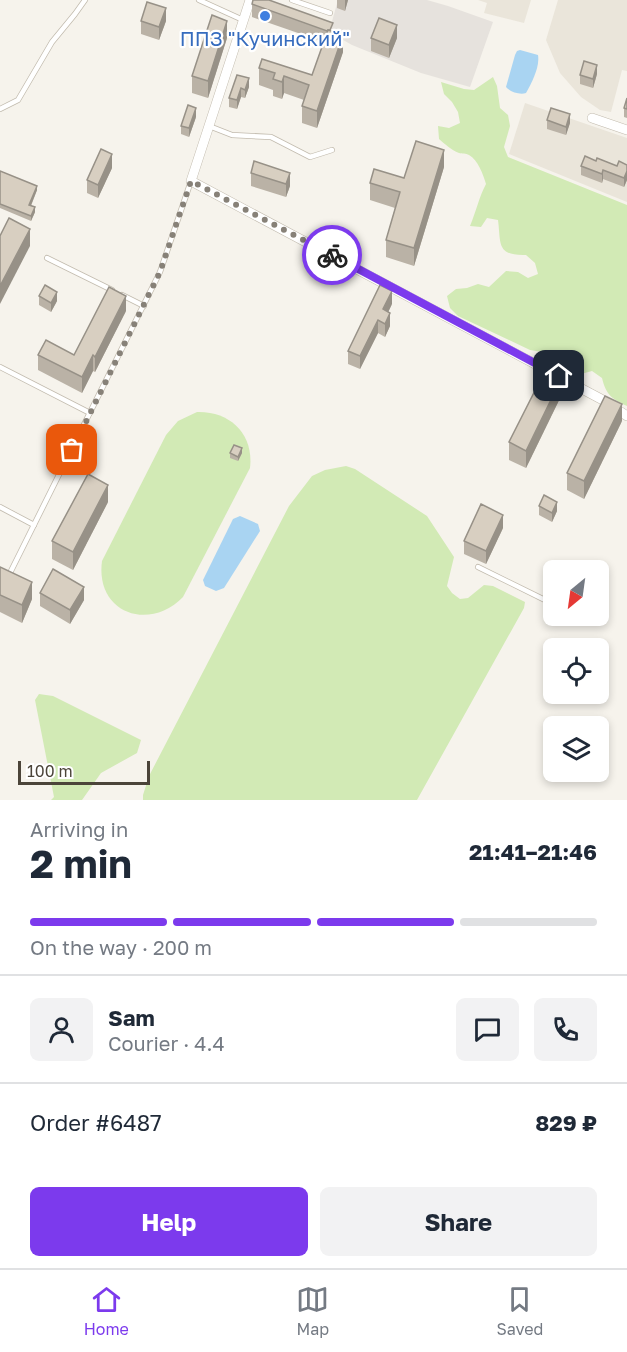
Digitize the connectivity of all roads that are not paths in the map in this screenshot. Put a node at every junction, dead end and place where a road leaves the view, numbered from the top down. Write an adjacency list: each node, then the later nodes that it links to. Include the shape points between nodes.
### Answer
1 (85, 0): 7 (lane, via 52,42 18,99)
2 (199, 0): 6 (lane)
3 (250, 0): 6 (street)
4 (292, 0): 5 (lane)
5 (330, 13)
6 (243, 20): 9 (street)
7 (0, 109)
8 (592, 118): 10 (street)
9 (209, 126): 11 (lane, via 232,135 271,137 310,157); 12 (street)
10 (627, 130)
11 (332, 150)
12 (191, 181): 14 (lane, via 166,258); 17 (street)
13 (47, 258): 14 (lane)
14 (144, 306): 16 (lane)
15 (0, 367): 16 (lane)
16 (90, 413): 19 (lane)
17 (627, 416)
18 (0, 507): 19 (lane)
19 (34, 525): 21 (lane)
20 (478, 567): 22 (lane)
21 (7, 580)
22 (543, 599)

